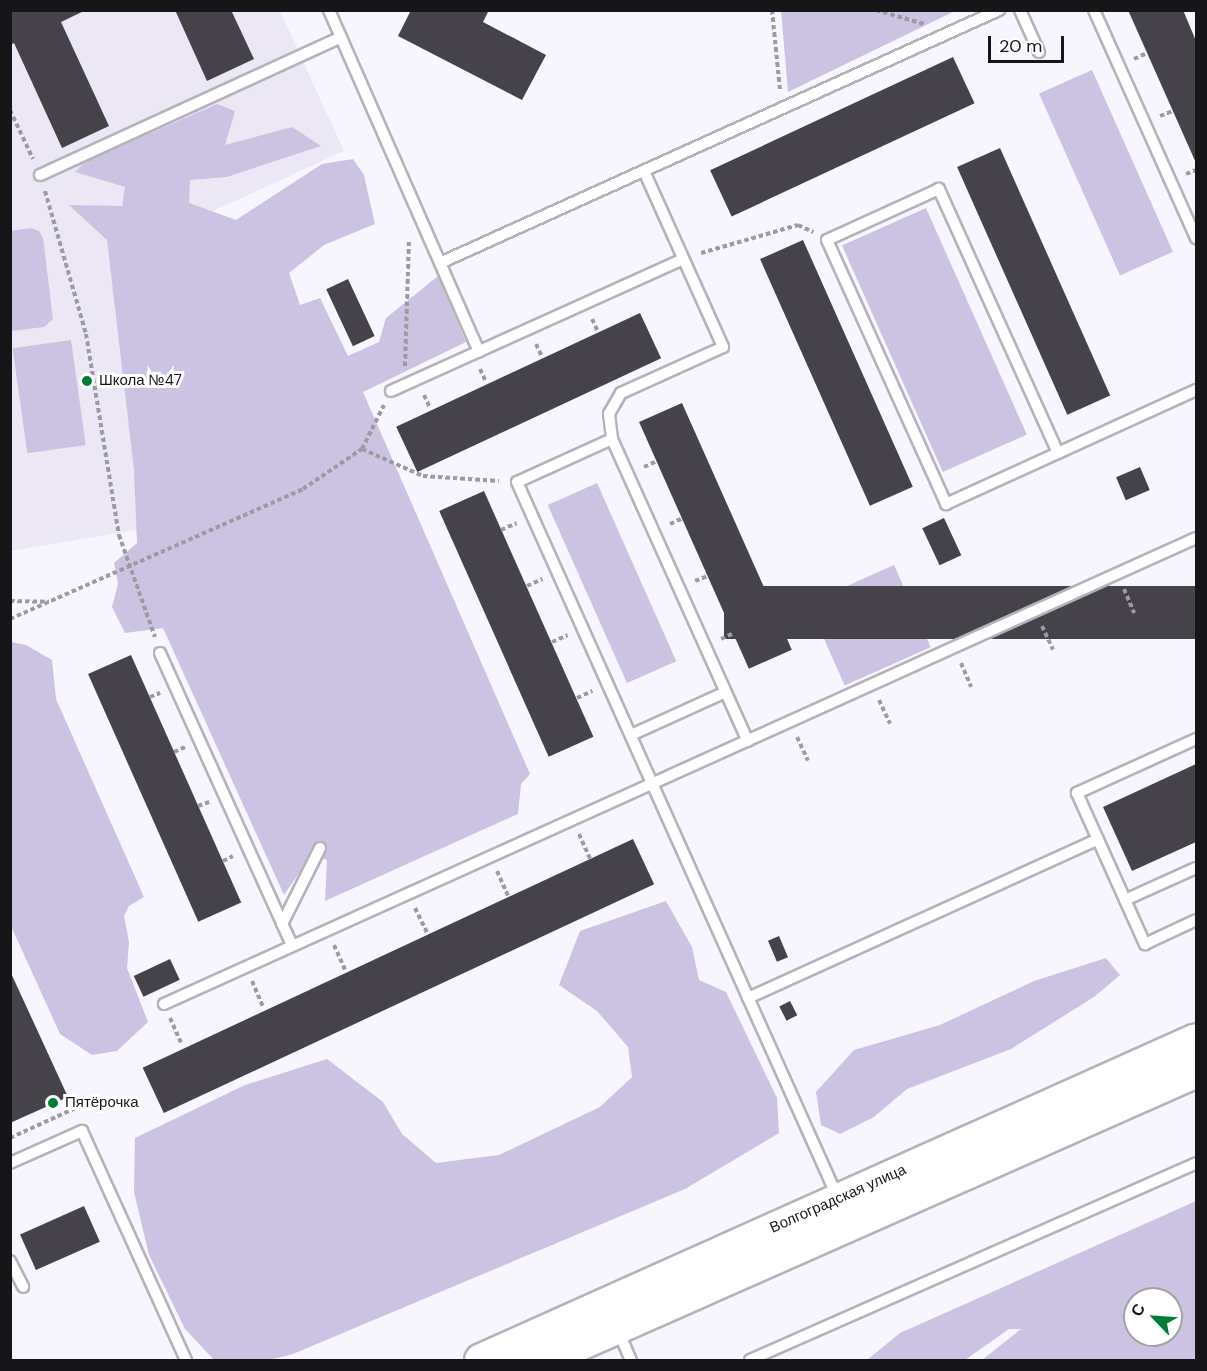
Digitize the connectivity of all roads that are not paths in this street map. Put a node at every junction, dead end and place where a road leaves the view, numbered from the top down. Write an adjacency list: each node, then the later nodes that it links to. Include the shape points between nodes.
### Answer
1 (329, 10): 5 (lane)
2 (999, 10): 7 (lane)
3 (1020, 10): 6 (lane)
4 (1094, 10): 9 (lane)
5 (341, 37): 8 (lane); 11 (lane)
6 (1038, 52)
7 (644, 171): 10 (lane); 11 (lane)
8 (40, 175)
9 (1197, 238)
10 (683, 259): 12 (lane); 15 (lane, via 723,347 621,393 609,414)
11 (440, 263): 12 (lane)
12 (479, 351): 14 (lane)
13 (1197, 390): 16 (lane)
14 (391, 391)
15 (612, 439): 19 (lane); 20 (lane, via 517,482)
16 (1058, 453): 16 (lane, via 946,504 827,240 939,189)
17 (1197, 538): 22 (lane)
18 (160, 653): 29 (lane)
19 (726, 692): 20 (lane); 22 (lane)
20 (630, 735): 23 (lane)
21 (1197, 739): 24 (lane, via 1077,793)
22 (748, 741): 23 (lane)
23 (652, 784): 30 (lane); 31 (lane)
24 (1098, 839): 27 (lane); 31 (lane)
25 (320, 848): 29 (lane)
26 (1197, 868): 27 (lane)
27 (1125, 900): 28 (lane, via 1145,944)
28 (1197, 920)
29 (282, 924): 30 (lane)
30 (292, 946): 32 (lane)
31 (748, 998): 37 (lane)
32 (164, 1004)
33 (1197, 1040): 37 (main road, Волгоградская улица)
34 (1197, 1070): 40 (main road, Волгоградская улица)
35 (10, 1163): 41 (lane, via 82,1131)
36 (1197, 1163): 45 (lane)
37 (839, 1199): 42 (main road, Волгоградская улица)
38 (10, 1261): 39 (lane)
39 (22, 1287)
40 (617, 1327): 43 (main road, Волгоградская улица); 44 (lane)
41 (186, 1360)
42 (481, 1360)
43 (541, 1360)
44 (632, 1360)
45 (750, 1360)

